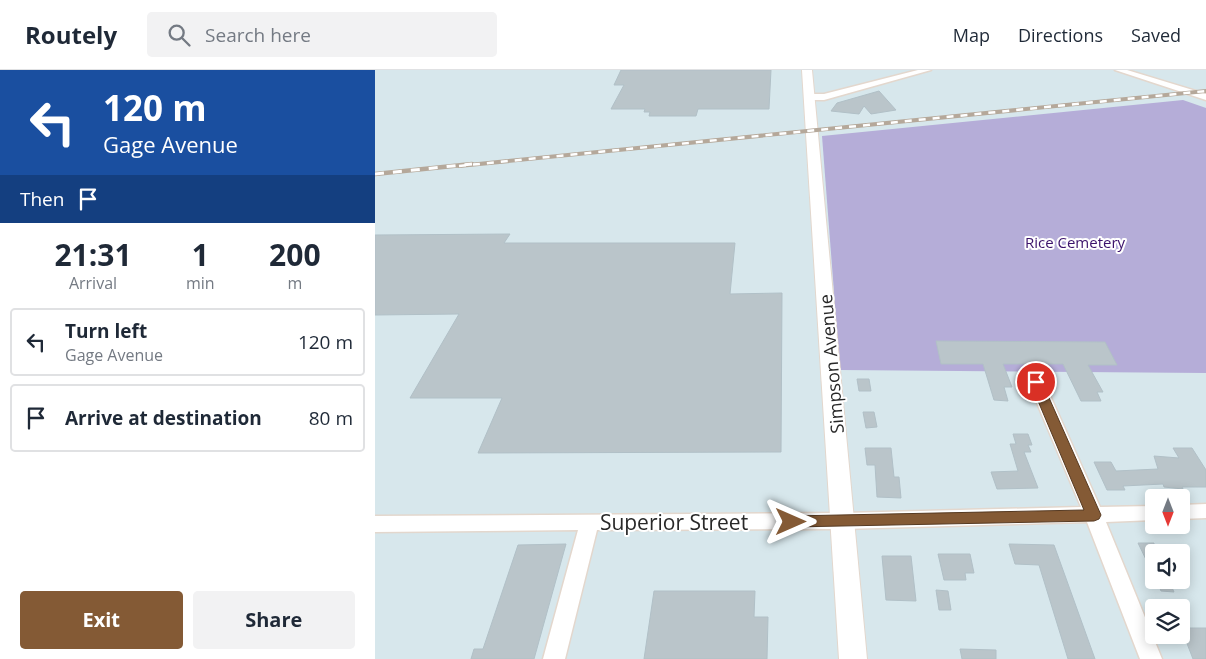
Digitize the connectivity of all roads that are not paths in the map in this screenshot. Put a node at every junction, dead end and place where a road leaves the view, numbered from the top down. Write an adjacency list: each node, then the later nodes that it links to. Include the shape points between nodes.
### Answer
1 (807, 70): 4 (street, Simpson Avenue)
2 (927, 70): 4 (street, via 824,97)
3 (1119, 70): 5 (street)
4 (810, 97): 11 (street, Simpson Avenue)
5 (1206, 97)
6 (1036, 382): 10 (street)
7 (1206, 511): 8 (street)
8 (1190, 512)
9 (1145, 513): 10 (street, Superior Street)
10 (1094, 515): 11 (street, Superior Street); 16 (street)
11 (843, 521): 12 (street, Superior Street); 15 (street, Simpson Avenue)
12 (589, 523): 13 (street, Superior Street); 14 (street)
13 (375, 524)
14 (554, 659)
15 (853, 659)
16 (1151, 659)

